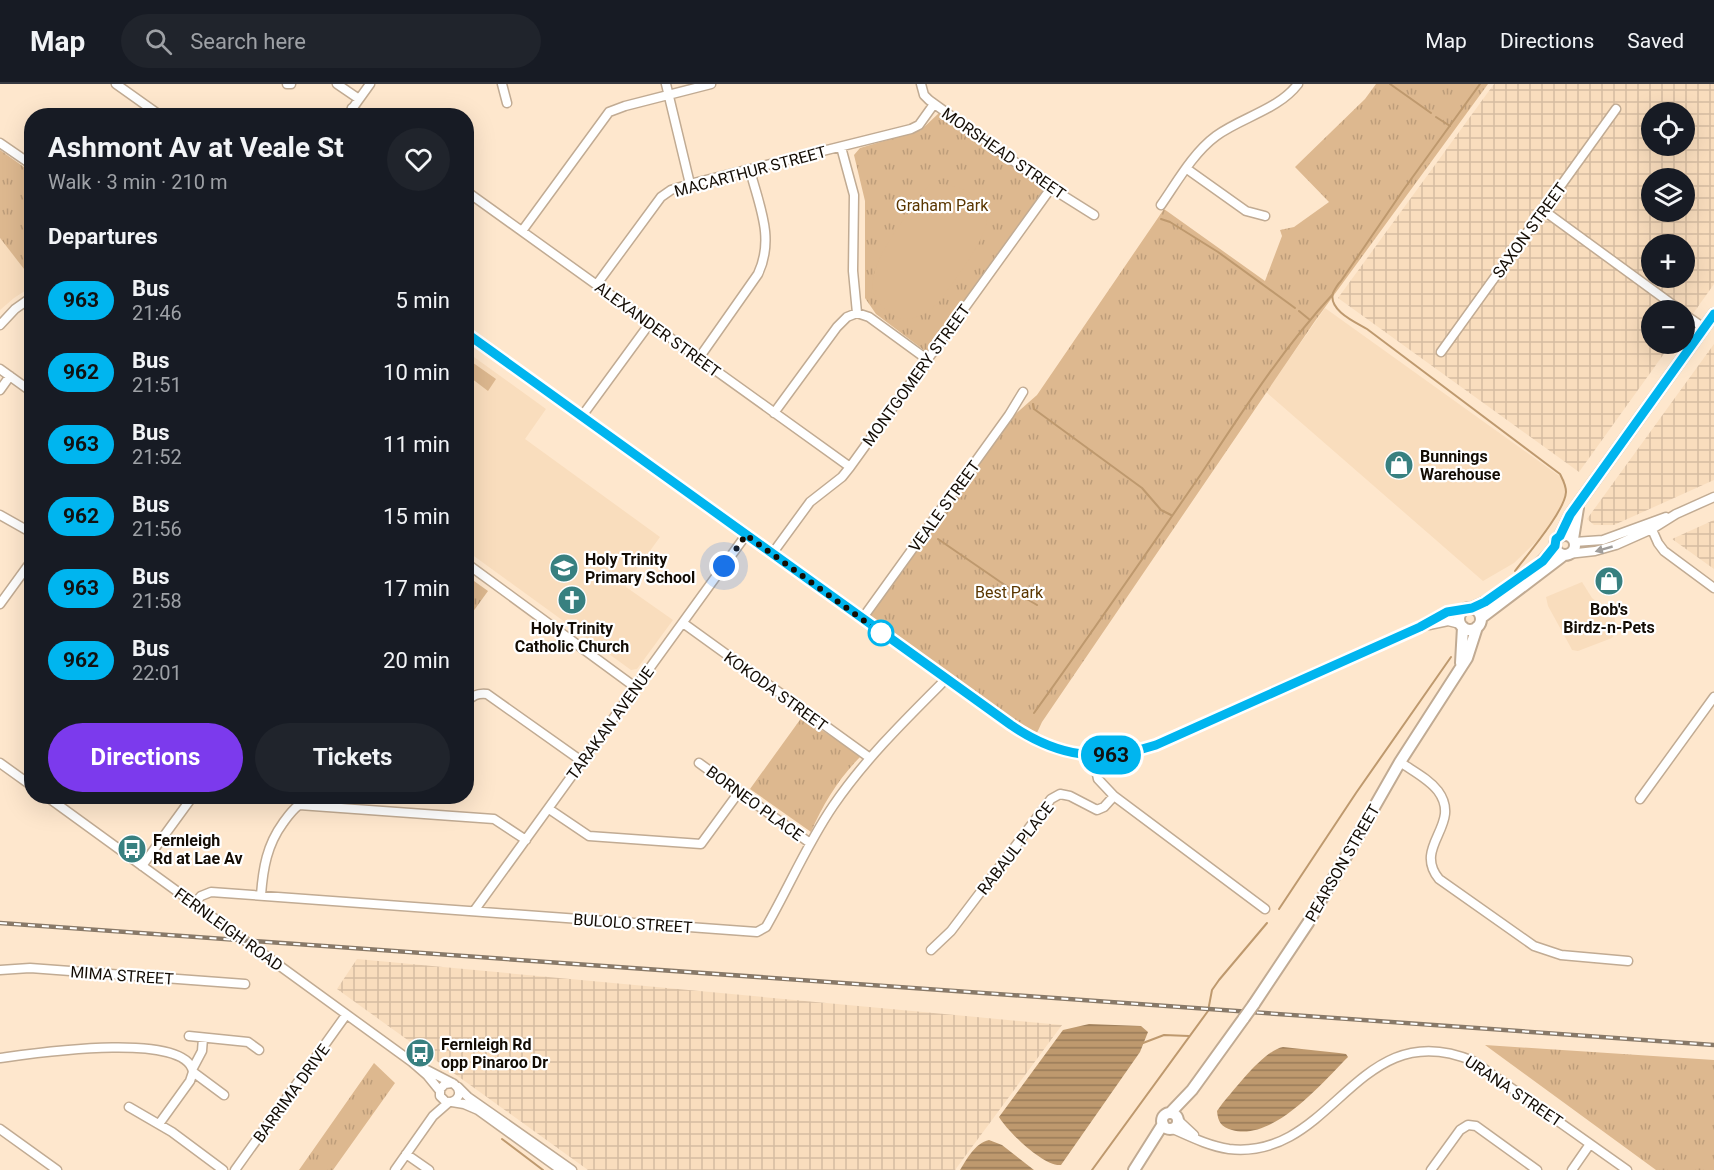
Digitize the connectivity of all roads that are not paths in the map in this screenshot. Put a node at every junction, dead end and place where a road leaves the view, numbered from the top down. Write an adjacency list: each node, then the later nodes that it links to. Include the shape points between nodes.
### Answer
1 (116, 84): 13 (street)
2 (337, 84): 10 (street)
3 (370, 84): 10 (street)
4 (502, 84): 11 (street)
5 (666, 84): 9 (street)
6 (711, 84): 9 (street)
7 (921, 84): 12 (street, MORSHEAD STREET)
8 (1298, 84): 19 (street, via 1282,100 1214,137)
9 (669, 94): 21 (street); 28 (street, via 609,112)
10 (359, 99): 14 (street)
11 (507, 103)
12 (934, 104): 17 (street, MACARTHUR STREET, via 915,127); 22 (street, MORSHEAD STREET)
13 (150, 108)
14 (353, 108)
15 (1616, 109): 25 (street, SAXON STREET)
16 (0, 143): 18 (street)
17 (841, 147): 20 (street, MACARTHUR STREET); 32 (street, via 854,195)
18 (24, 160)
19 (1187, 169): 24 (street); 27 (street, via 1246,211)
20 (750, 170): 21 (street, MACARTHUR STREET); 40 (street, via 765,227 765,259)
21 (690, 184): 29 (street, MACARTHUR STREET, via 661,197)
22 (1051, 188): 26 (street, MORSHEAD STREET); 41 (street, MONTGOMERY STREET)
23 (474, 197): 28 (street, ALEXANDER STREET)
24 (1161, 205)
25 (1543, 210): 30 (street); 39 (street, SAXON STREET)
26 (1094, 215)
27 (1265, 216)
28 (522, 231): 29 (street, ALEXANDER STREET)
29 (597, 284): 35 (street, ALEXANDER STREET)
30 (1666, 300)
31 (24, 303): 36 (street)
32 (857, 313): 41 (street, via 869,317); 47 (street, via 837,327)
33 (1714, 314): 37 (main road)
34 (1695, 322): 37 (street)
35 (650, 323): 40 (street, ALEXANDER STREET); 48 (street)
36 (0, 325)
37 (1704, 328): 51 (main road)
38 (474, 339): 48 (street)
39 (1441, 352)
40 (699, 358): 47 (street, ALEXANDER STREET)
41 (928, 360): 49 (street, MONTGOMERY STREET)
42 (0, 369): 43 (street)
43 (10, 376): 44 (street); 45 (street)
44 (24, 386)
45 (0, 390)
46 (1023, 392): 66 (street, VEALE STREET)
47 (774, 413): 49 (street, ALEXANDER STREET)
48 (582, 416): 55 (street)
49 (850, 467): 59 (street, MONTGOMERY STREET, via 810,502)
50 (1714, 497): 53 (street)
51 (1579, 502): 56 (main road); 57 (main road)
52 (0, 515): 54 (street)
53 (1650, 525): 57 (street, via 1602,540); 60 (street, one-way to 60, via 1606,549); 63 (street, via 1664,551)
54 (24, 528)
55 (746, 535): 59 (street); 68 (street, TARAKAN AVENUE)
56 (1560, 536): 57 (main road, via 1569,536); 58 (main road)
57 (1574, 541): 60 (main road, via 1573,551)
58 (1555, 546): 60 (main road, via 1558,552); 65 (main road, via 1524,576)
59 (772, 554): 66 (street)
60 (1566, 554): 67 (main road)
61 (474, 569): 73 (street)
62 (24, 571): 64 (street)
63 (1714, 588)
64 (0, 604)
65 (1468, 609): 67 (main road, via 1477,610); 69 (main road, via 1459,618); 70 (street, via 1447,612)
66 (862, 619): 72 (street)
67 (1479, 622): 69 (main road, via 1470,630); 71 (main road, PEARSON STREET)
68 (683, 623): 73 (street, TARAKAN AVENUE); 77 (street, KOKODA STREET)
69 (1462, 625): 70 (street, via 1448,621); 71 (main road)
70 (1420, 627): 76 (street, via 1156,745)
71 (1461, 666): 79 (main road, PEARSON STREET)
72 (946, 679): 76 (street, via 1027,736 1063,751); 77 (street, BULOLO STREET)
73 (635, 687): 78 (street, TARAKAN AVENUE)
74 (474, 696): 78 (street, via 487,694)
75 (1714, 697): 85 (street)
76 (1093, 756): 84 (street, via 1098,778)
77 (870, 758): 90 (street, BULOLO STREET)
78 (583, 762): 88 (street, TARAKAN AVENUE)
79 (1400, 762): 97 (street, via 1430,783 1442,798 1443,825 1430,854 1433,872 1439,879 1534,946 1561,956); 113 (main road, PEARSON STREET, bridge, via 1314,912)
80 (0, 763): 82 (street)
81 (699, 763): 83 (street, BORNEO PLACE)
82 (24, 780)
83 (739, 792): 88 (street, via 700,844 589,836); 90 (street, BORNEO PLACE)
84 (1114, 796): 94 (street); 96 (street, RABAUL PLACE, via 1097,810 1070,796 1060,794 1051,799 951,931)
85 (1640, 799)
86 (57, 804): 91 (street, FERNLEIGH ROAD)
87 (187, 804): 91 (street)
88 (549, 809): 89 (street, TARAKAN AVENUE)
89 (525, 840): 92 (street, via 494,819 299,805 270,846); 95 (street, TARAKAN AVENUE)
90 (810, 843): 95 (street, BULOLO STREET, via 766,927 757,932)
91 (142, 867): 93 (street, FERNLEIGH ROAD)
92 (261, 895): 93 (street, BULOLO STREET, via 207,892); 95 (street, BULOLO STREET)
93 (194, 904): 100 (street, FERNLEIGH ROAD)
94 (1265, 909)
95 (474, 911)
96 (931, 950)
97 (1629, 961)
98 (0, 970): 99 (street, MIMA STREET, via 30,968)
99 (245, 984)
100 (346, 1015): 105 (street, FERNLEIGH ROAD); 120 (street, BARRIMA DRIVE)
101 (189, 1036): 102 (street)
102 (204, 1038): 103 (street, via 248,1042); 106 (street)
103 (259, 1050)
104 (0, 1058): 106 (street, via 81,1048 142,1049 168,1052)
105 (412, 1062): 107 (street, FERNLEIGH ROAD); 108 (street, FERNLEIGH ROAD)
106 (193, 1070): 109 (street); 114 (street, via 190,1081)
107 (455, 1085): 108 (street, via 445,1084); 110 (street, via 459,1096); 124 (street, FERNLEIGH ROAD)
108 (440, 1094): 110 (street); 112 (street)
109 (225, 1095)
110 (450, 1102): 112 (street); 123 (street, via 478,1110)
111 (129, 1107): 114 (street)
112 (433, 1116): 117 (street)
113 (1172, 1122): 116 (street, URANA STREET, via 1202,1142 1241,1149 1261,1147 1285,1140 1310,1124 1377,1065 1408,1053 1426,1051 1458,1054 1473,1061); 125 (main road, PEARSON STREET)
114 (159, 1124): 119 (street)
115 (0, 1129): 118 (street)
116 (1590, 1144): 128 (street); 129 (street, URANA STREET)
117 (406, 1154): 121 (street); 122 (street)
118 (57, 1170)
119 (223, 1170)
120 (235, 1170)
121 (395, 1170)
122 (429, 1170)
123 (561, 1170)
124 (572, 1170)
125 (1134, 1170)
126 (1431, 1170): 127 (street, via 1460,1130 1468,1125 1476,1126)
127 (1537, 1170)
128 (1572, 1170)
129 (1628, 1170)

